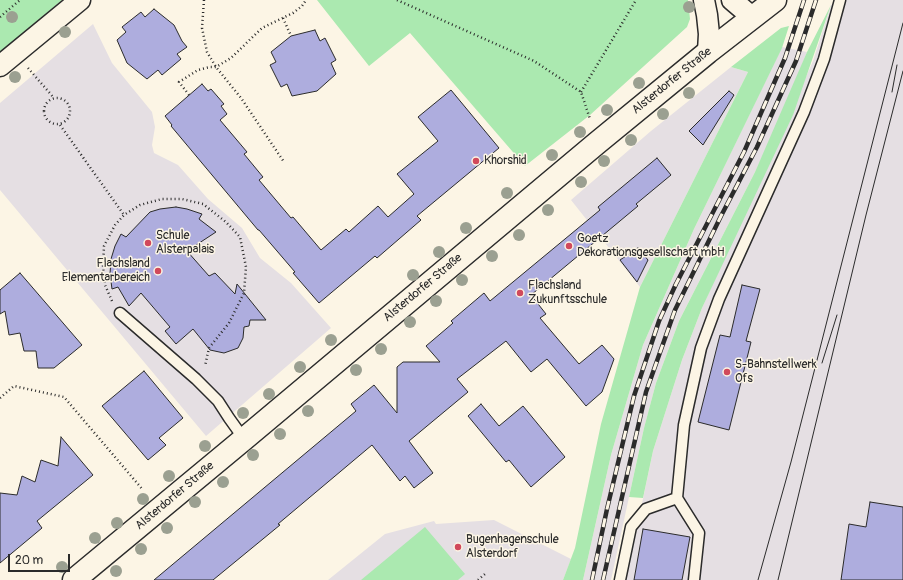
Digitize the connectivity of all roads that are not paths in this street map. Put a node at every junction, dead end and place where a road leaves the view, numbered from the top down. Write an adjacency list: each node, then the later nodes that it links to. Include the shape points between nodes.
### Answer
1 (80, 0): 8 (street)
2 (704, 0): 7 (street)
3 (732, 0): 6 (street)
4 (775, 0): 6 (street, Alsterdorfer Straße)
5 (840, 0): 11 (lane, via 824,59 804,112 719,299 701,348 684,425)
6 (752, 17): 7 (street, Alsterdorfer Straße)
7 (708, 52): 10 (street, Alsterdorfer Straße)
8 (0, 66)
9 (120, 313): 10 (lane, via 218,401)
10 (244, 439): 12 (street, Alsterdorfer Straße)
11 (676, 498): 13 (lane, via 646,509 631,527); 14 (lane, via 699,533)
12 (74, 580)
13 (620, 580)
14 (694, 580)

